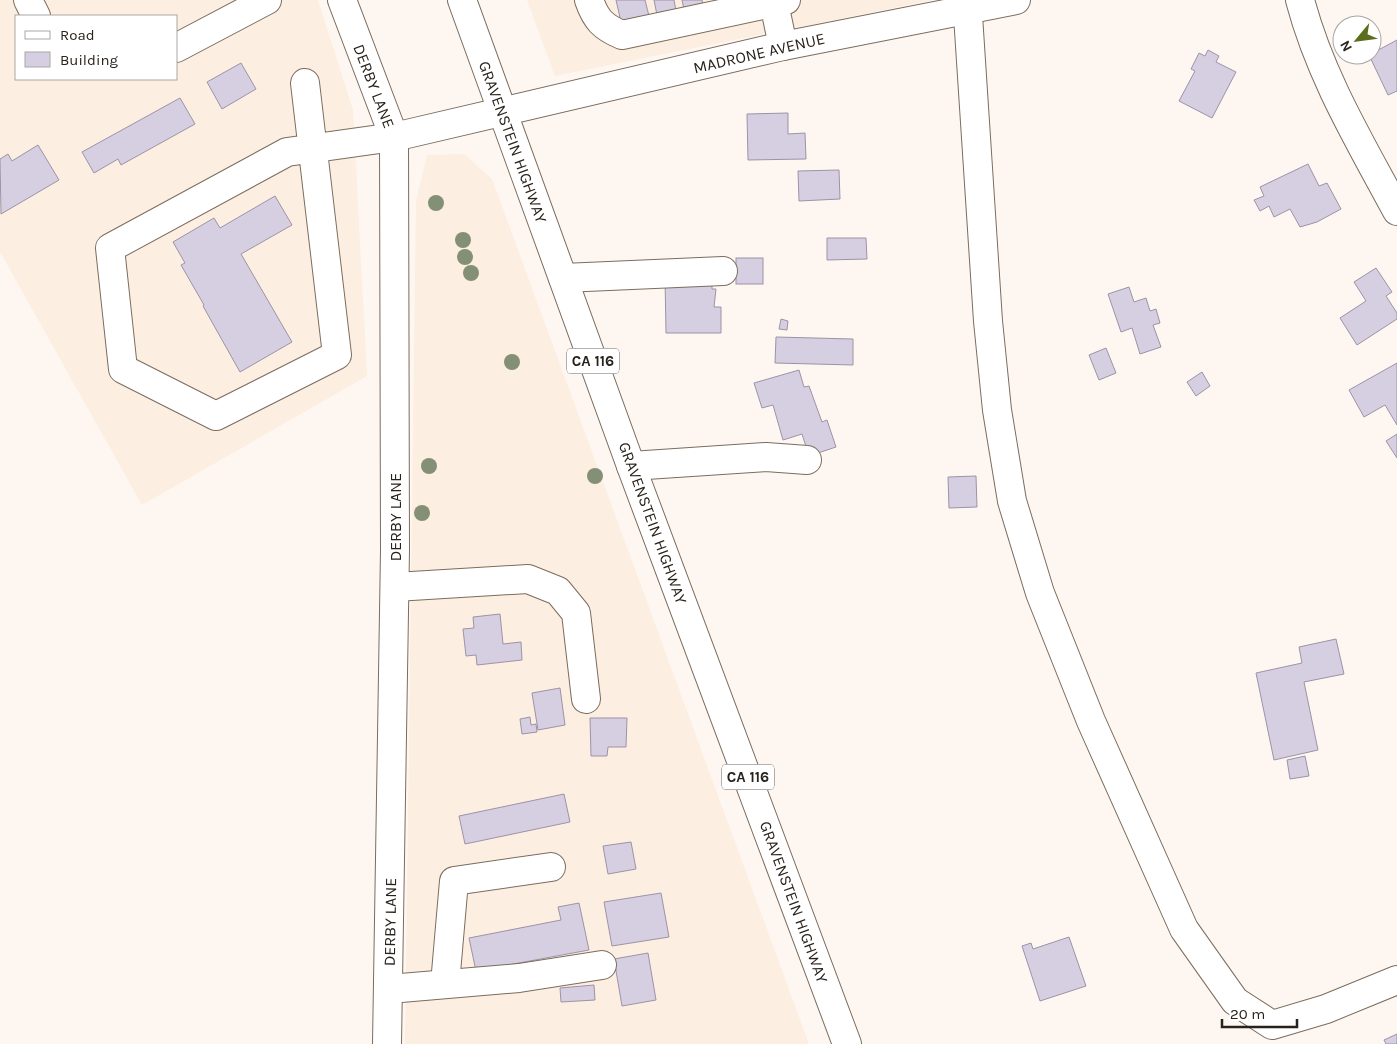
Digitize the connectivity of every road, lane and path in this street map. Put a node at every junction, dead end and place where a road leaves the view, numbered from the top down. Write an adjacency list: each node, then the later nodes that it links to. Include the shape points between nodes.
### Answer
1 (28, 0): 10 (street)
2 (342, 0): 15 (street, DERBY LANE)
3 (462, 0): 14 (street, GRAVENSTEIN HIGHWAY / CA 116)
4 (589, 0): 8 (street, via 593,13 606,28 622,35)
5 (1016, 0): 9 (street, MADRONE AVENUE)
6 (1300, 0): 17 (street, via 1327,80)
7 (264, 1): 12 (street)
8 (780, 1): 11 (street)
9 (968, 5): 11 (street, MADRONE AVENUE); 26 (street, via 988,321 997,410 1012,501 1040,594 1146,847 1184,929 1235,1001 1272,1025 1326,1009)
10 (36, 15)
11 (783, 46): 14 (street, MADRONE AVENUE)
12 (178, 47)
13 (305, 83): 16 (street)
14 (502, 113): 15 (street, MADRONE AVENUE); 19 (street, GRAVENSTEIN HIGHWAY / CA 116)
15 (394, 137): 16 (street, MADRONE AVENUE); 22 (street, DERBY LANE)
16 (312, 147): 16 (street, via 287,152 110,248 123,369 216,416 337,354)
17 (1397, 211)
18 (723, 271): 19 (street)
19 (563, 278): 21 (street, GRAVENSTEIN HIGHWAY / CA 116)
20 (807, 460): 21 (street, via 766,457)
21 (631, 466): 30 (street, GRAVENSTEIN HIGHWAY / CA 116)
22 (395, 587): 23 (street, via 528,579 558,591 576,613); 28 (street, DERBY LANE)
23 (586, 699)
24 (551, 867): 27 (street, via 454,881)
25 (602, 965): 27 (street, via 519,978)
26 (1397, 980)
27 (445, 984): 28 (street)
28 (389, 989): 29 (street, DERBY LANE)
29 (387, 1044)
30 (847, 1044)

